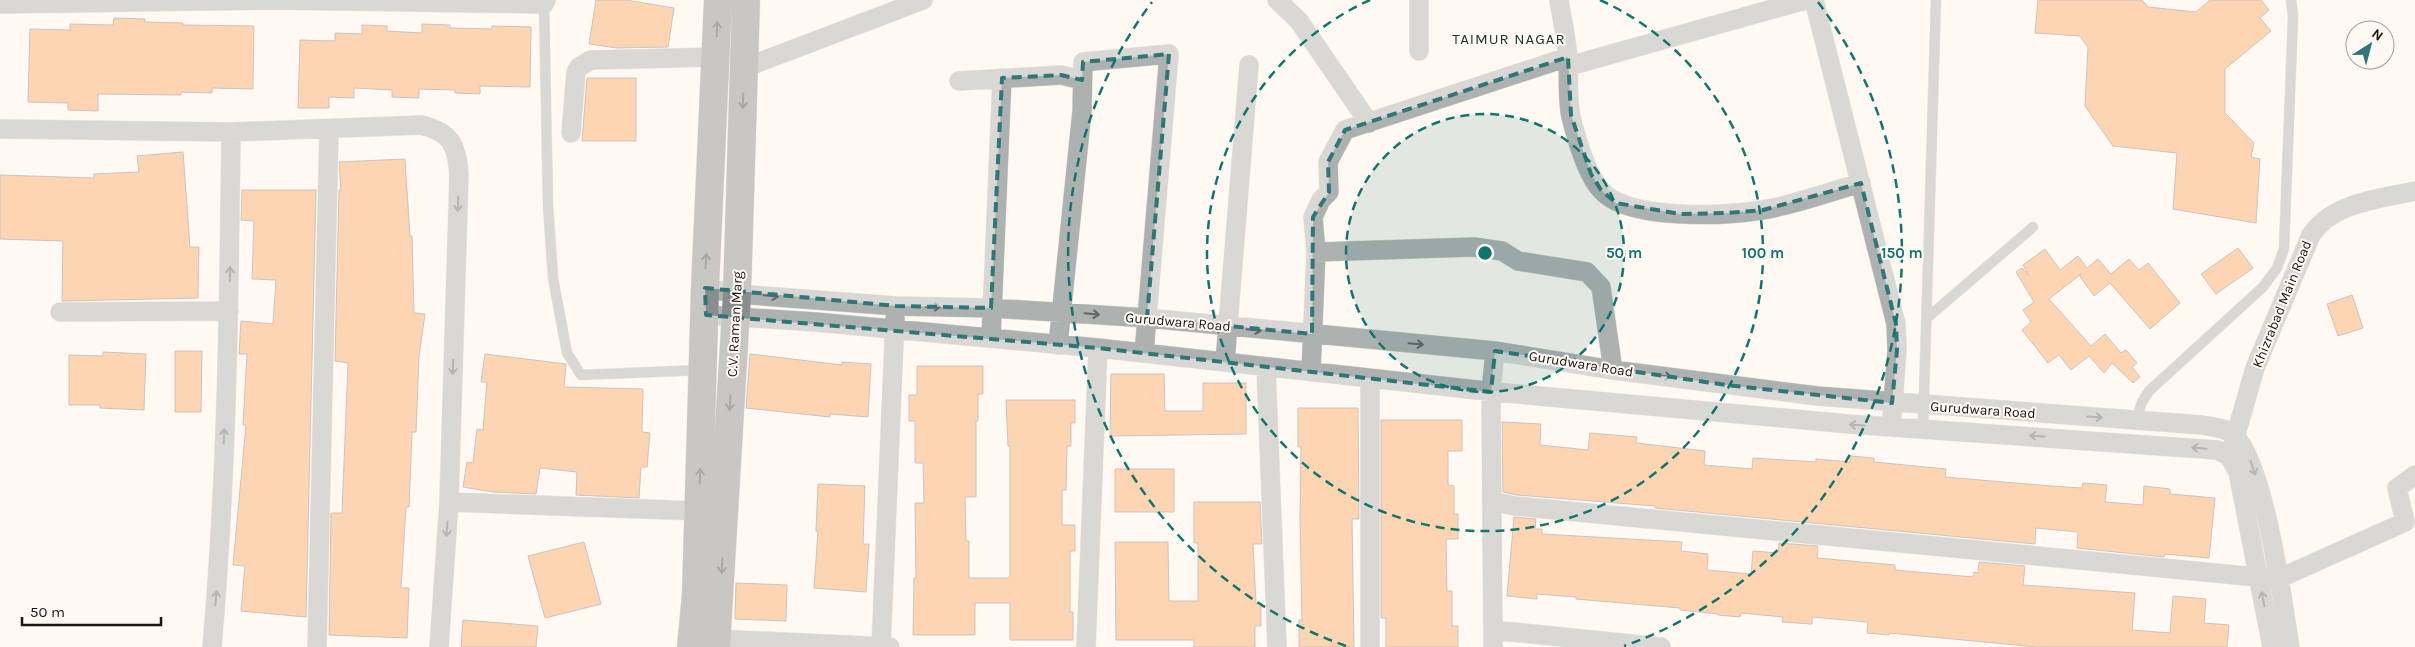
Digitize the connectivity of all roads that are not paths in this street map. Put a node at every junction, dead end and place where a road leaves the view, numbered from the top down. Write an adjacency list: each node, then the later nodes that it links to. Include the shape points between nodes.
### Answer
1 (718, 0): 14 (main road, C.V. Raman Marg, one-way to 1)
2 (746, 0): 17 (main road, C.V. Raman Marg)
3 (923, 0): 17 (street)
4 (1278, 0): 21 (street, via 1299,21)
5 (1419, 0): 13 (street)
6 (1559, 0): 15 (street)
7 (1805, 0): 15 (street)
8 (1814, 0): 26 (street)
9 (1936, 0): 39 (lane)
10 (2291, 0): 57 (lane, via 2284,249 2280,262 2263,287 2149,391)
11 (545, 2): 12 (street, via 274,0); 50 (lane, via 548,205 552,260 567,353 581,375)
12 (0, 4)
13 (1419, 51)
14 (716, 57): 25 (street, via 591,60 584,63 576,72); 30 (main road, C.V. Raman Marg, one-way to 14)
15 (1568, 61): 21 (street); 26 (street, via 1571,116 1591,174 1601,190 1616,203 1630,208 1680,214 1728,213 1763,210)
16 (1248, 65): 40 (street)
17 (744, 68): 31 (main road, C.V. Raman Marg, one-way to 31)
18 (1002, 78): 19 (street, via 1061,75); 20 (street); 33 (street)
19 (1082, 80): 36 (street, via 1082,111); 38 (street, via 1083,62 1169,54)
20 (959, 81)
21 (1369, 123): 29 (street, via 1345,130 1328,162 1329,192 1313,216)
22 (0, 129): 24 (street)
23 (329, 130): 24 (street); 63 (street, one-way to 63, via 421,125 438,129 451,140 458,156); 71 (street)
24 (231, 132): 34 (street, one-way to 24)
25 (571, 133)
26 (1861, 183): 55 (street, via 1896,324)
27 (2415, 191): 60 (street, Khizrabad Main Road, via 2336,212 2316,227 2255,368)
28 (2033, 227): 39 (lane)
29 (1316, 252): 42 (street); 51 (street, via 1474,247 1502,251 1518,262 1587,272 1601,287)
30 (705, 288): 31 (street, Gurudwara Road); 37 (main road, C.V. Raman Marg)
31 (736, 305): 32 (street, Gurudwara Road, one-way to 32); 37 (street); 41 (street); 69 (main road, C.V. Raman Marg, one-way to 69)
32 (896, 306): 33 (street, Gurudwara Road, one-way to 33); 41 (street)
33 (991, 308): 36 (street, Gurudwara Road); 43 (street)
34 (229, 310): 35 (street); 70 (street, one-way to 34, via 219,570)
35 (60, 312)
36 (1061, 312): 38 (street, Gurudwara Road, one-way to 38); 44 (street)
37 (706, 315): 50 (main road, C.V. Raman Marg)
38 (1147, 318): 40 (street, Gurudwara Road); 47 (street)
39 (1927, 318): 56 (lane)
40 (1228, 327): 42 (street, Gurudwara Road, one-way to 42); 48 (street)
41 (894, 329): 43 (street); 74 (street)
42 (1312, 334): 46 (street, Gurudwara Road, one-way to 46); 52 (street)
43 (992, 338): 44 (street)
44 (1058, 345): 45 (street)
45 (1098, 348): 47 (street); 76 (street)
46 (1495, 351): 51 (street, Gurudwara Road); 54 (street)
47 (1144, 353): 48 (street)
48 (1224, 362): 49 (street)
49 (1266, 367): 52 (street); 77 (street)
50 (704, 370): 65 (main road, C.V. Raman Marg, one-way to 50)
51 (1612, 370): 55 (street, Gurudwara Road, one-way to 55)
52 (1311, 372): 53 (street)
53 (1370, 380): 54 (street); 78 (street)
54 (1491, 392): 58 (street, one-way to 54); 64 (street)
55 (1892, 403): 56 (street, Gurudwara Road); 58 (street)
56 (1924, 406): 57 (street, Gurudwara Road, one-way to 57); 59 (lane)
57 (2136, 420): 60 (street, Gurudwara Road, via 2220,428)
58 (1892, 427): 59 (street)
59 (1923, 429): 61 (street, one-way to 59, via 2217,450)
60 (2237, 438): 61 (street, Khizrabad Main Road); 67 (street, one-way to 67, via 2250,460 2259,487)
61 (2228, 456): 66 (street, via 2238,472)
62 (2415, 475): 67 (street, via 2397,488 2405,522)
63 (449, 502): 65 (street); 72 (street, one-way to 72)
64 (1492, 502): 66 (street); 68 (street)
65 (699, 511): 73 (main road, C.V. Raman Marg)
66 (2259, 577): 67 (street); 80 (street, one-way to 66)
67 (2278, 579): 81 (street)
68 (1493, 639): 79 (street)
69 (716, 643): 74 (street)
70 (212, 647)
71 (317, 647)
72 (439, 647)
73 (691, 647)
74 (881, 647): 75 (street)
75 (890, 647)
76 (1086, 647)
77 (1277, 647)
78 (1370, 647)
79 (1661, 647)
80 (2272, 647)
81 (2290, 647)

